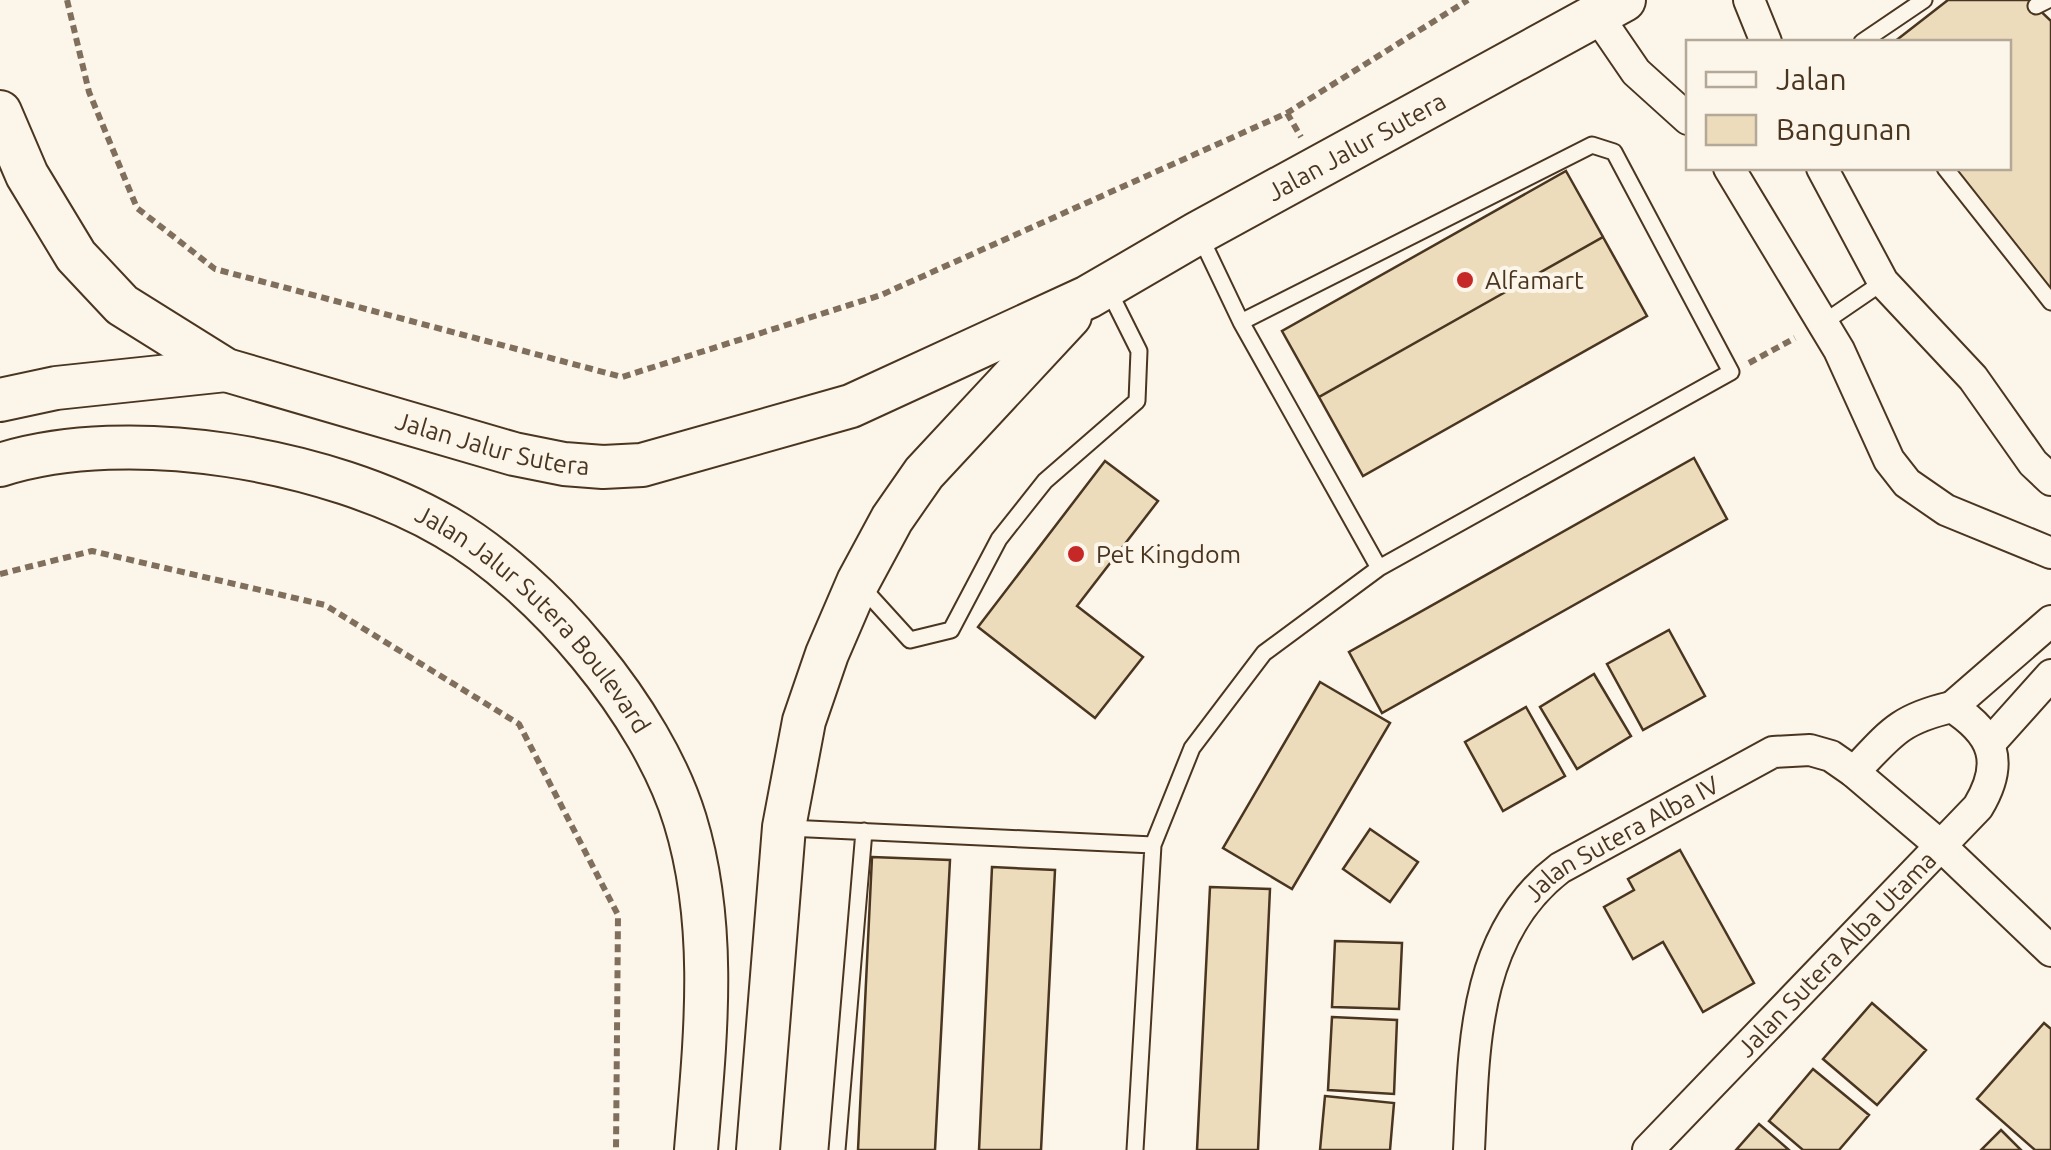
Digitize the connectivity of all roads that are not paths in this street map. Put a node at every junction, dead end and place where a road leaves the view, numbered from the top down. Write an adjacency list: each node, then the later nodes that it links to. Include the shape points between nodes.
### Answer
1 (1749, 0): 4 (street)
2 (1924, 0): 5 (lane)
3 (1611, 8): 7 (street, via 1636,72); 11 (main road, Jalan Jalur Sutera)
4 (1765, 40)
5 (1865, 40)
6 (0, 112): 17 (main road, Jalan Jalur Sutera, via 27,175 76,256 122,305)
7 (1686, 117)
8 (1730, 170): 16 (street)
9 (1823, 170): 12 (street)
10 (1947, 170): 14 (lane)
11 (1198, 232): 13 (main road, Jalan Jalur Sutera); 15 (lane)
12 (1883, 282): 16 (lane); 20 (street, via 1973,378)
13 (1097, 292): 17 (main road, Jalan Jalur Sutera, via 851,406 642,465 564,464 514,454); 23 (main road, Jalan Jalur Sutera, via 924,473); 23 (lane, via 1139,352 1138,401 1045,481 999,538 951,630 910,640)
14 (2051, 302)
15 (1241, 322): 22 (lane); 22 (lane, via 1592,144 1614,152 1732,372)
16 (1822, 324): 21 (street, via 1889,460 1907,483 1946,510)
17 (226, 370): 18 (main road)
18 (0, 400)
19 (0, 466): 34 (main road, Jalan Jalur Sutera Boulevard, via 113,447 221,452 375,492 448,528 541,598 608,676 650,741 684,818 698,876 707,998)
20 (2051, 480)
21 (2051, 553)
22 (1379, 568): 31 (lane, via 1264,653 1192,748)
23 (858, 582): 29 (main road, Jalan Jalur Sutera, via 804,721)
24 (2051, 621): 26 (street)
25 (2051, 675): 27 (street)
26 (1952, 707): 27 (street); 28 (street, via 1896,728)
27 (1990, 742): 32 (street, Jalan Sutera Alba Utama, via 1990,786)
28 (1854, 772): 32 (street, Jalan Sutera Alba IV); 38 (street, Jalan Sutera Alba IV, via 1810,750 1773,752 1535,887 1490,969 1475,1033)
29 (784, 827): 30 (lane); 35 (main road, Jalan Jalur Sutera)
30 (864, 831): 31 (lane); 36 (lane)
31 (1154, 845): 37 (lane)
32 (1941, 846): 33 (street, Jalan Sutera Alba IV); 39 (street, Jalan Sutera Alba Utama)
33 (2051, 952)
34 (696, 1150)
35 (758, 1150)
36 (838, 1150)
37 (1135, 1150)
38 (1469, 1150)
39 (1648, 1150)

